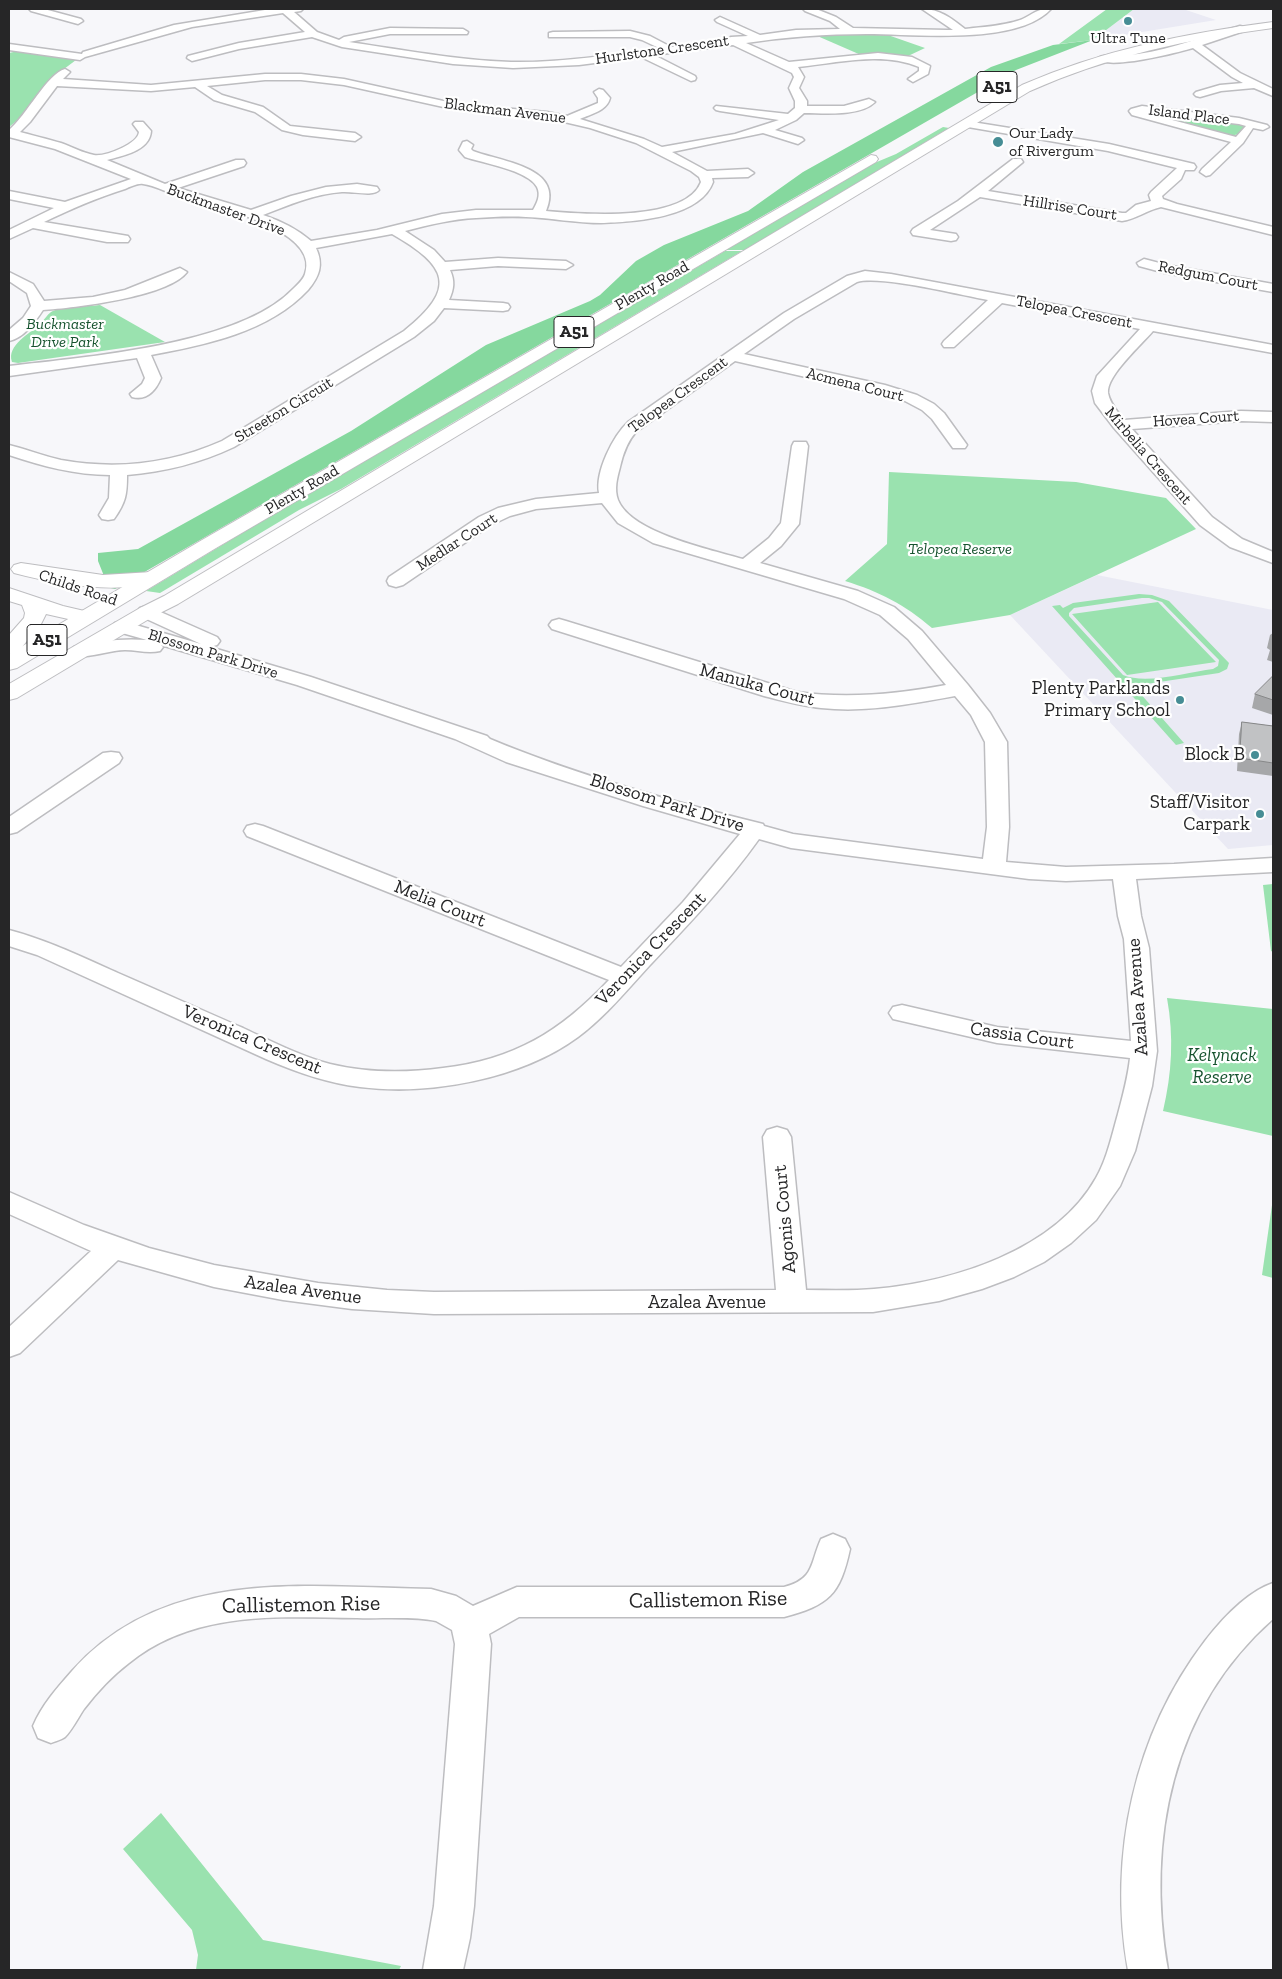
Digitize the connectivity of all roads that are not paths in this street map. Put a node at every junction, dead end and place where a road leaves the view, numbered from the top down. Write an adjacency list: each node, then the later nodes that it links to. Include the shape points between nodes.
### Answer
1 (34, 9): 11 (street)
2 (224, 9): 8 (street)
3 (298, 9): 7 (street)
4 (808, 9): 14 (street, via 833,19)
5 (927, 9): 16 (street)
6 (1046, 9): 17 (street, Hurlstone Crescent, via 1022,23)
7 (285, 10): 8 (street); 18 (street, Hurlstone Crescent)
8 (236, 16): 31 (street, via 170,29)
9 (1273, 17): 30 (main road, via 1156,35)
10 (720, 20): 20 (street)
11 (78, 21)
12 (1273, 25): 13 (main road, Plenty Road / A51)
13 (1240, 29): 24 (street, Plenty Road); 33 (main road, Plenty Road / A51, via 1162,43)
14 (850, 31): 16 (street, Hurlstone Crescent); 20 (street, Hurlstone Crescent)
15 (463, 32): 23 (street, via 390,31)
16 (963, 32): 17 (street, Hurlstone Crescent)
17 (975, 32): 22 (street)
18 (313, 34): 23 (street, Hurlstone Crescent); 32 (street, via 257,42)
19 (553, 34): 27 (street, via 630,34 646,38)
20 (757, 37): 21 (street, Hurlstone Crescent)
21 (730, 40): 27 (street, Hurlstone Crescent); 34 (street)
22 (989, 40)
23 (334, 42): 29 (street, Hurlstone Crescent, via 511,69)
24 (1194, 44): 26 (street, Plenty Road); 28 (street)
25 (9, 47): 31 (street)
26 (1179, 48): 28 (street); 33 (street, Plenty Road, via 1133,59)
27 (668, 50): 29 (street, Hurlstone Crescent)
28 (1203, 52): 39 (street)
29 (642, 53): 35 (street)
30 (1076, 55)
31 (87, 56): 37 (street)
32 (192, 58)
33 (1102, 59): 48 (main road, Plenty Road / A51, via 1036,83)
34 (788, 65): 36 (street, via 896,58 925,66 924,72); 45 (street, via 799,77 794,88 800,98)
35 (691, 78)
36 (913, 78)
37 (53, 82): 38 (street, Blackman Avenue, via 146,88); 52 (street, via 25,121)
38 (198, 84): 47 (street, Blackman Avenue, via 266,77 329,80 372,86 462,108); 53 (street, via 216,99 262,110 286,128)
39 (1254, 85): 41 (street); 42 (street, via 1220,88)
40 (599, 92): 47 (street, via 604,98 600,106)
41 (1273, 93)
42 (1200, 94)
43 (869, 102): 45 (street, via 845,110)
44 (720, 108): 46 (street)
45 (801, 109): 46 (street)
46 (792, 118): 51 (street)
47 (570, 119): 57 (street, Blackman Avenue, via 623,134)
48 (961, 121): 62 (street, via 1109,148); 115 (main road, Plenty Road / A51)
49 (139, 124): 59 (street, via 146,131 142,141)
50 (1266, 126): 54 (street); 54 (street, Island Place, via 1156,110 1135,111 1147,117)
51 (764, 130): 55 (street); 57 (street)
52 (10, 134): 59 (street, Buckmaster Drive, via 64,148)
53 (355, 137)
54 (1242, 137): 62 (street, via 1216,162)
55 (798, 140)
56 (467, 145): 72 (street, via 465,150 469,154 521,170 541,183 547,198)
57 (660, 151): 64 (street, Blackman Avenue)
58 (882, 153): 110 (main road, Plenty Road / A51)
59 (93, 160): 65 (street, Buckmaster Drive)
60 (1017, 162): 68 (street, Hillrise Court)
61 (240, 163): 66 (street)
62 (1191, 170): 70 (street, via 1170,181 1155,195)
63 (748, 173): 64 (street)
64 (704, 175): 72 (street, via 707,186 700,194 685,204 656,214 600,219)
65 (143, 179): 66 (street, Buckmaster Drive); 71 (street, via 104,190)
66 (165, 188): 73 (street, Buckmaster Drive)
67 (373, 190): 73 (street, via 350,187 323,190)
68 (977, 193): 70 (street, Hillrise Court, via 1122,217); 78 (street, Hillrise Court, via 912,231)
69 (9, 195): 71 (street)
70 (1160, 203): 76 (street)
71 (66, 206): 74 (street)
72 (538, 214): 75 (street, via 458,216)
73 (250, 215): 80 (street, Buckmaster Drive, via 286,229)
74 (32, 224): 77 (street); 79 (street)
75 (394, 230): 80 (street); 83 (street, via 422,246)
76 (1273, 231)
77 (9, 235)
78 (951, 236)
79 (123, 239)
80 (307, 246): 95 (street, Buckmaster Drive, via 314,262 311,276 300,292 275,311 209,338)
81 (1144, 263): 86 (street, Redgum Court, via 1165,270)
82 (566, 265): 83 (street, via 498,262)
83 (443, 266): 88 (street, Streeton Circuit, via 448,285)
84 (180, 272): 89 (street, via 147,288 117,296)
85 (9, 276): 89 (street, via 32,290)
86 (1273, 288)
87 (999, 298): 91 (street, Telopea Crescent); 93 (street); 96 (street, Telopea Crescent, via 883,276 860,276 795,313)
88 (441, 304): 90 (street); 104 (street, Streeton Circuit, via 429,319 409,334 218,449 176,462)
89 (38, 306): 92 (street, via 29,321)
90 (503, 307)
91 (1150, 326): 94 (street, Telopea Crescent); 100 (street, Mirbelia Crescent, via 1108,372 1101,385 1103,403)
92 (12, 331)
93 (949, 344)
94 (1273, 349)
95 (142, 352): 97 (street, Buckmaster Drive); 98 (street, via 153,378 149,387)
96 (732, 356): 101 (street, Acmena Court, via 911,398 938,416); 105 (street, Telopea Crescent, via 626,433 619,443 609,474)
97 (9, 371)
98 (138, 394)
99 (1273, 417): 100 (street, Hovea Court, via 1242,416)
100 (1120, 425): 107 (street, Mirbelia Crescent, via 1206,522 1236,543)
101 (959, 445)
102 (800, 446): 108 (street, via 790,524 775,542)
103 (9, 450): 104 (street, Streeton Circuit, via 68,466)
104 (119, 469): 106 (street, via 118,498)
105 (609, 497): 108 (street, via 618,512 642,531 674,544); 111 (street, Medlar Court, via 536,504 504,512 485,521)
106 (108, 515)
107 (1273, 558)
108 (747, 565): 124 (street, via 851,595 887,611 915,635)
109 (15, 566): 110 (main road, via 106,581); 113 (main road, Childs Road)
110 (152, 578): 113 (main road, Plenty Road / A51)
111 (396, 581)
112 (9, 594): 114 (main road, Childs Road)
113 (114, 601): 115 (main road, Childs Road); 116 (main road, Plenty Road / A51)
114 (30, 602): 116 (main road, Childs Road); 119 (main road, via 36,613 34,620)
115 (147, 612): 118 (main road, Plenty Road / A51); 123 (street, Blossom Park Drive)
116 (86, 617): 118 (main road, Childs Road); 122 (main road, Plenty Road / A51)
117 (559, 625): 124 (street, Manuka Court, via 803,700 864,704)
118 (122, 627): 120 (main road, Plenty Road / A51); 121 (street, Blossom Park Drive)
119 (9, 648)
120 (80, 651): 121 (street, via 123,644); 125 (main road, Plenty Road / A51)
121 (218, 657): 123 (street, Blossom Park Drive)
122 (9, 663)
123 (304, 681): 128 (street, Blossom Park Drive, via 464,736 514,757)
124 (961, 689): 131 (street, via 986,722 996,742 998,828 1004,851)
125 (9, 694)
126 (111, 758): 127 (street)
127 (9, 827)
128 (752, 829): 131 (street, Blossom Park Drive, via 791,841); 134 (street, Veronica Crescent, via 745,845 697,903)
129 (255, 831): 134 (street, Melia Court)
130 (1273, 865): 132 (street, Blossom Park Drive)
131 (1002, 867): 132 (street, Blossom Park Drive, via 1047,874)
132 (1112, 872): 136 (street, Azalea Avenue, via 1114,889 1129,914 1135,936)
133 (9, 938): 134 (street, Veronica Crescent, via 46,950 293,1061 333,1073 382,1080 443,1077 476,1071 526,1054 567,1032)
134 (625, 977)
135 (902, 1013): 136 (street, Cassia Court, via 997,1035)
136 (1144, 1051): 140 (street, Azalea Avenue, via 1136,1096 1115,1167 1095,1201 1059,1236 1006,1268 940,1290 873,1301)
137 (777, 1136): 140 (street, Agonis Court)
138 (9, 1202): 139 (street, Azalea Avenue)
139 (113, 1248): 140 (street, Azalea Avenue, via 199,1272 267,1286 389,1301); 141 (street)
140 (792, 1302)
141 (9, 1344)
142 (833, 1550): 144 (street, Callistemon Rise, via 829,1569 818,1588 809,1595 784,1602 518,1602)
143 (1273, 1598): 147 (street, via 1247,1620 1203,1672 1183,1705 1161,1760 1149,1805 1142,1853 1140,1896)
144 (469, 1627): 145 (street, Callistemon Rise, via 457,1613 431,1604 259,1602 197,1610 156,1627 96,1667); 146 (street, via 473,1644 454,1906)
145 (51, 1726)
146 (443, 1970)
147 (1148, 1970)

